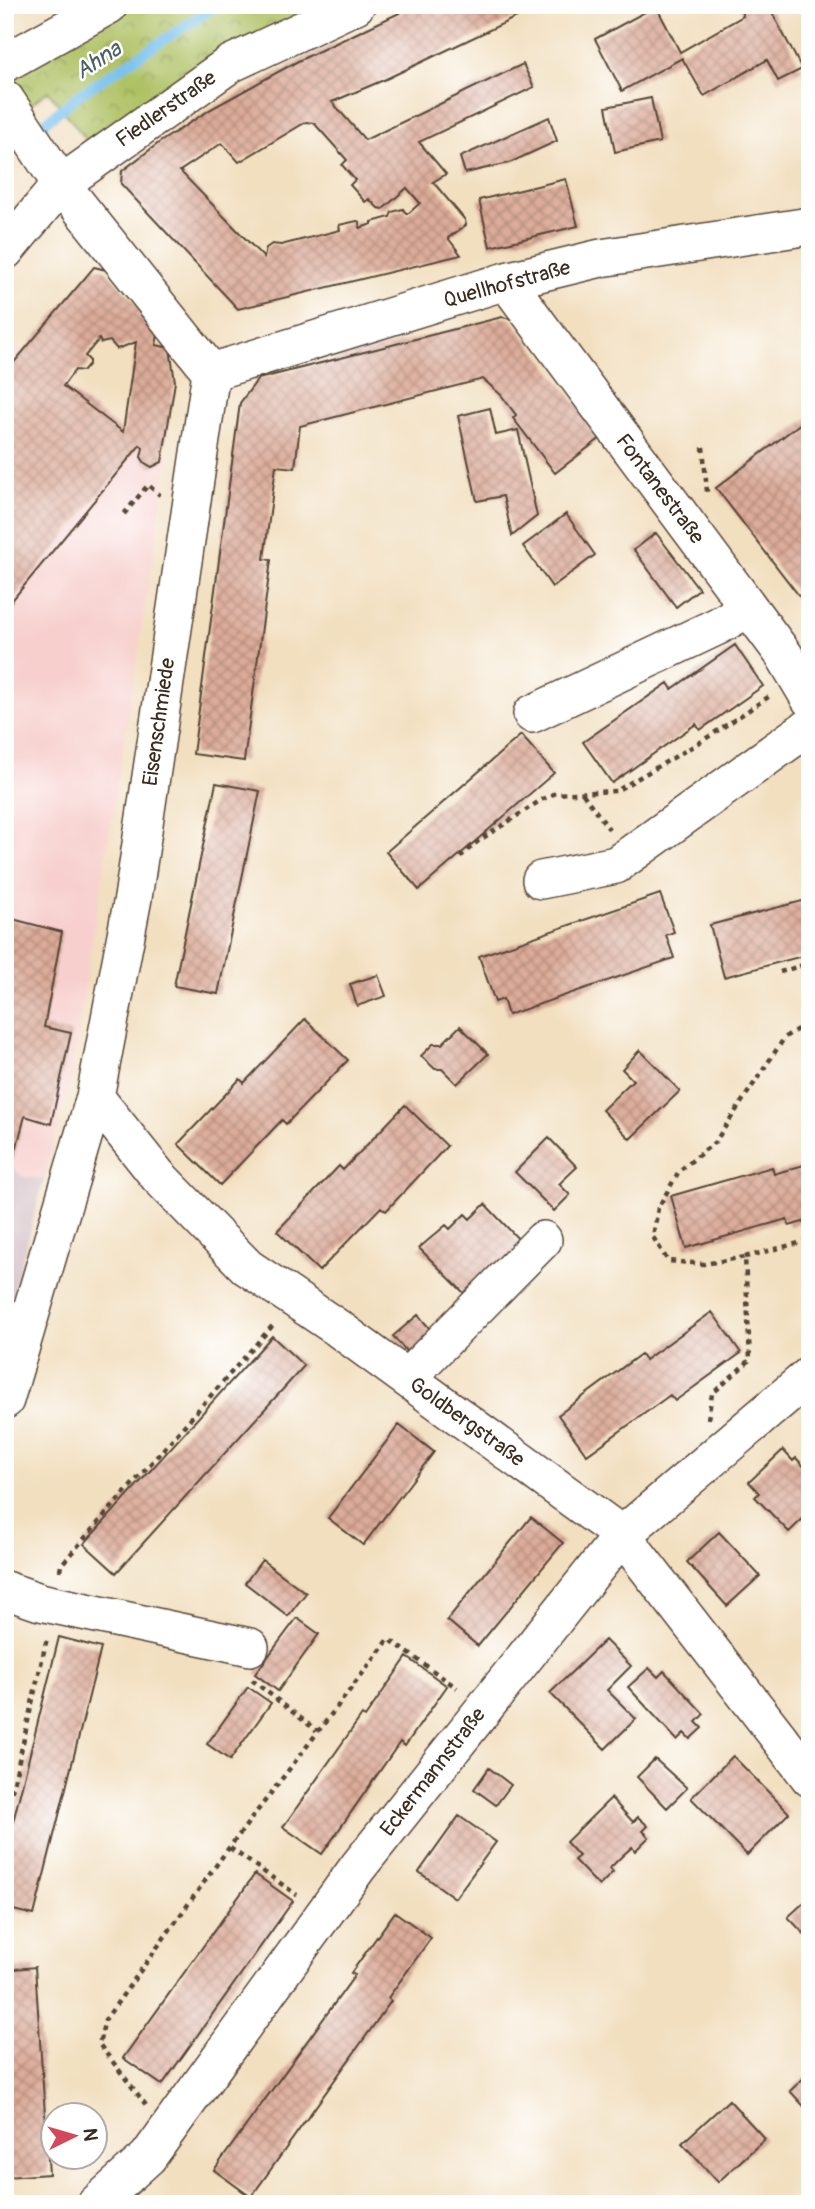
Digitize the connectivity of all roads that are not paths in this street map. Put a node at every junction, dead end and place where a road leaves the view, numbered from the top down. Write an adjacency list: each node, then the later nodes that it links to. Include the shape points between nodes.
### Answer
1 (109, 5): 3 (street)
2 (355, 5): 5 (street, Fiedlerstraße, via 230,64)
3 (5, 63)
4 (10, 108): 5 (street)
5 (56, 177): 7 (street, Fiedlerstraße); 9 (street)
6 (810, 226): 8 (street, Quellhofstraße, via 601,258)
7 (5, 251)
8 (506, 281): 9 (street, Quellhofstraße); 10 (street, Fontanestraße)
9 (211, 372): 15 (street, Eisenschmiede, via 133,898)
10 (749, 608): 11 (street, Fontanestraße); 12 (street)
11 (803, 688)
12 (532, 714)
13 (810, 726): 14 (street, via 616,865)
14 (541, 880)
15 (95, 1097): 18 (street, Goldbergstraße, via 158,1176 247,1267); 19 (street, Eisenschmiede)
16 (543, 1240): 18 (street)
17 (810, 1375): 20 (street, Eckermannstraße)
18 (407, 1377): 20 (street, Goldbergstraße)
19 (5, 1400)
20 (622, 1535): 23 (street, Goldbergstraße); 24 (street, Eckermannstraße, via 358,1867 148,2157)
21 (5, 1590): 22 (street)
22 (252, 1664)
23 (810, 1778)
24 (96, 2204)

